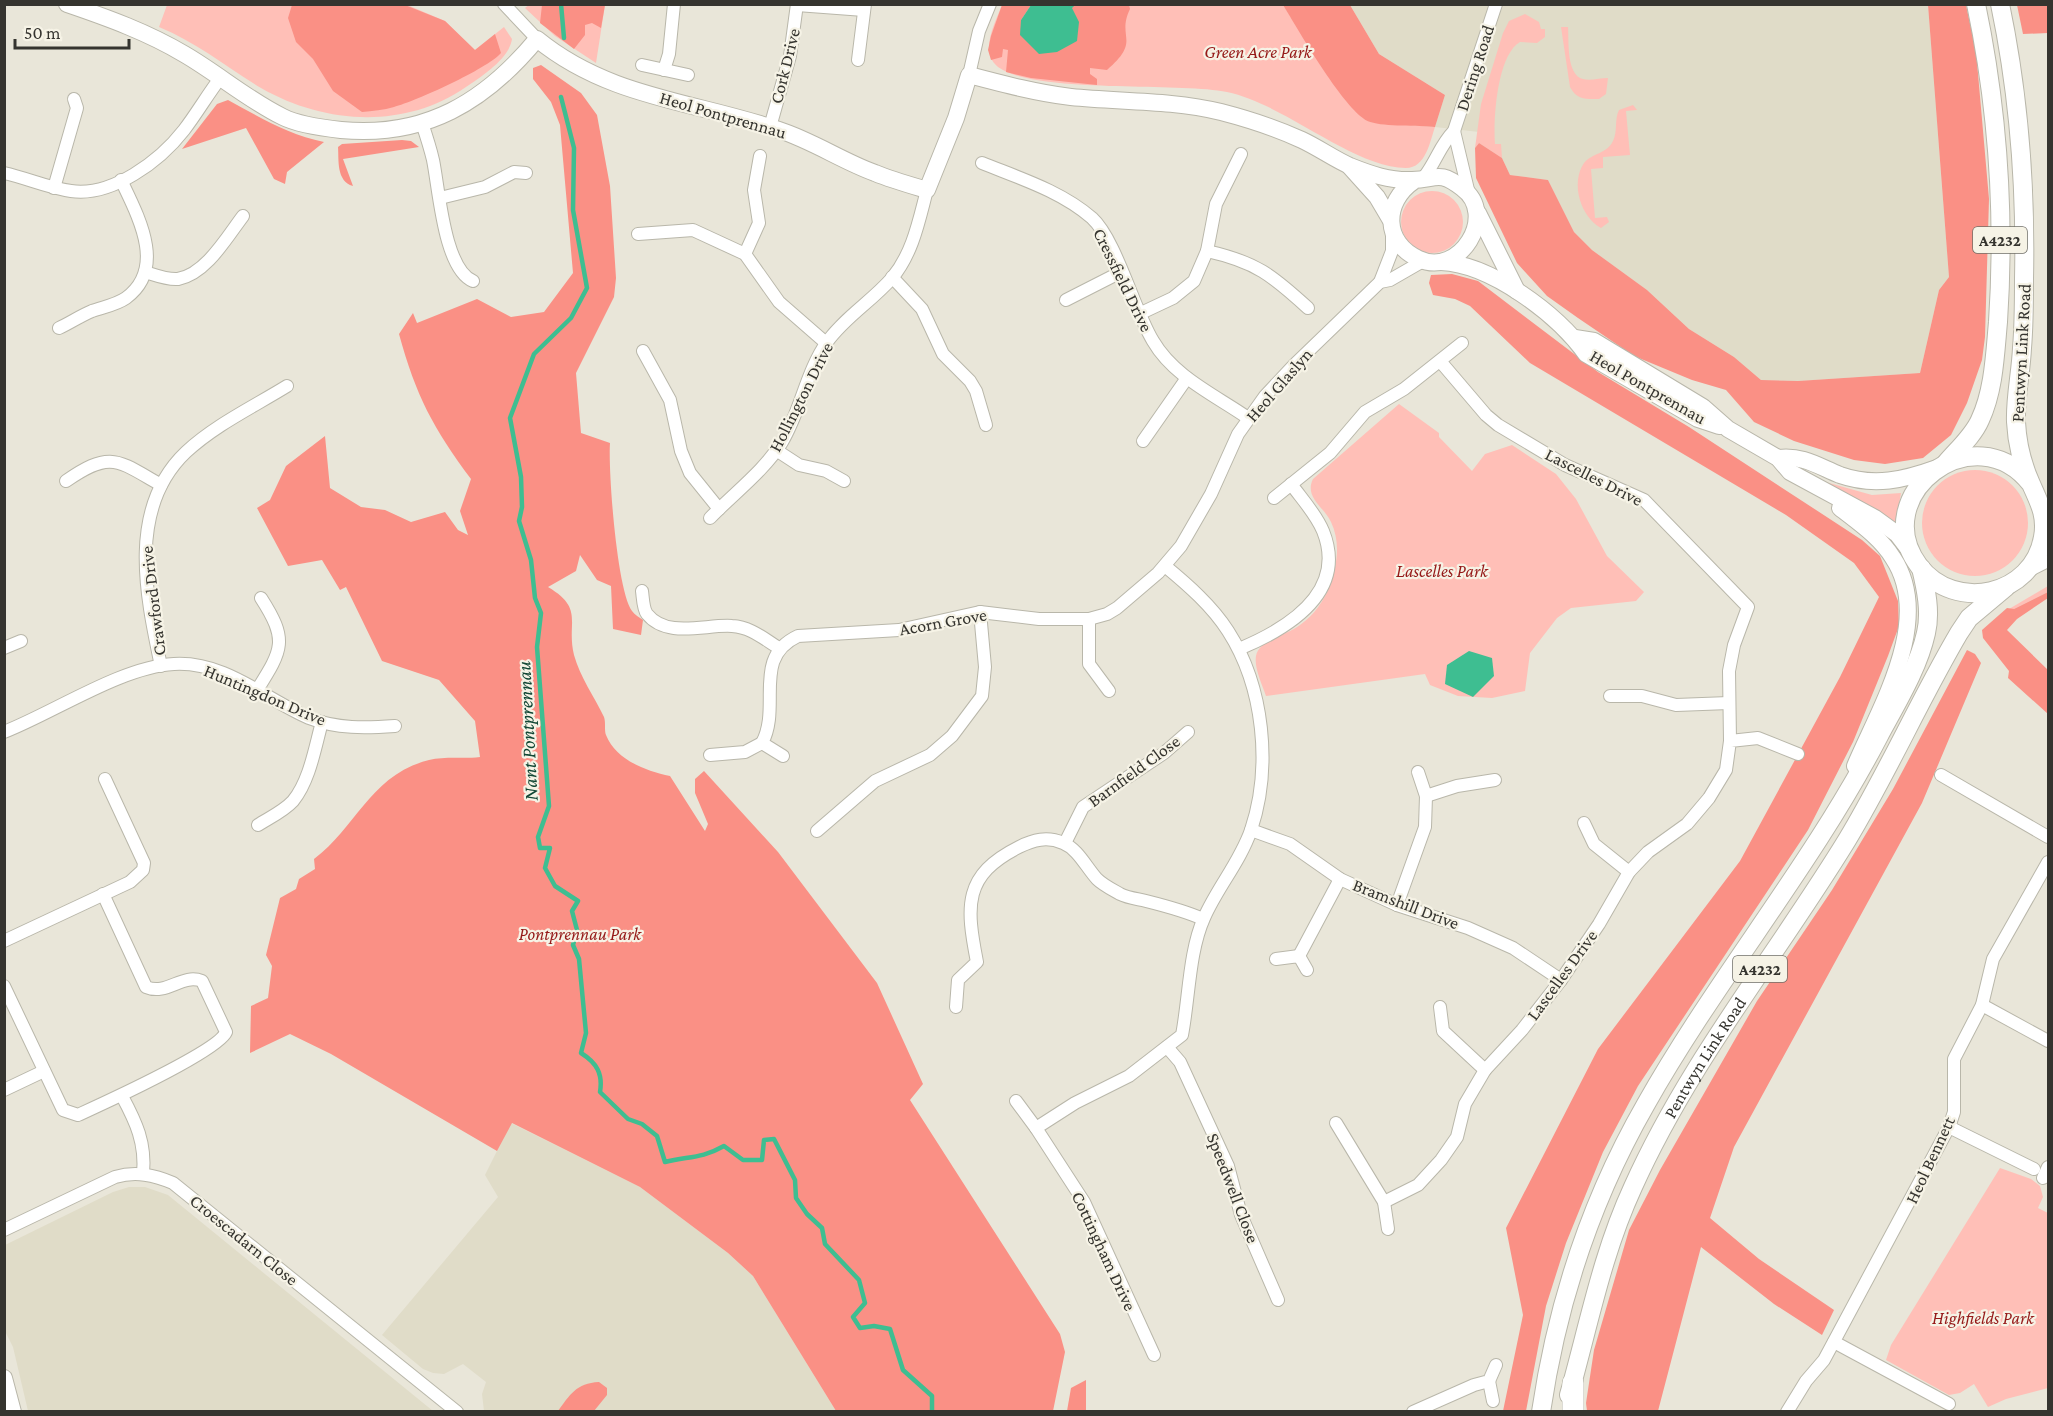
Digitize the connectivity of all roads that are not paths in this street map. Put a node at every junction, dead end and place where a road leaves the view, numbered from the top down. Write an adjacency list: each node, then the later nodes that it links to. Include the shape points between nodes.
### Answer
1 (67, 4): 16 (street, via 154,38)
2 (504, 4): 10 (street)
3 (674, 4): 13 (street)
4 (990, 4): 15 (street)
5 (1496, 4): 20 (street, Dering Road)
6 (1976, 4): 60 (main road, Pentwyn Link Road / A4232, via 1987,60 1998,160 1999,311 1985,408 1974,431)
7 (2000, 4): 66 (main road, Pentwyn Link Road / A4232, via 2022,160 2024,276 2016,419)
8 (797, 5): 9 (street, Cork Drive); 19 (street, Cork Drive, via 790,56)
9 (864, 7): 11 (street, Cork Drive)
10 (537, 39): 18 (street, via 480,95); 19 (street, Heol Pontprennau, via 576,67 605,81)
11 (858, 60)
12 (642, 65): 13 (street)
13 (664, 70): 14 (street)
14 (688, 75)
15 (969, 75): 24 (street, via 1039,92 1161,102 1220,112 1290,135); 30 (street)
16 (221, 77): 18 (street, via 284,118 328,129 369,132); 28 (street, via 184,131)
17 (74, 99): 29 (street, via 77,108)
18 (422, 123): 31 (street)
19 (770, 127): 30 (street, Heol Pontprennau, via 875,173)
20 (1454, 131): 27 (street, Dering Road, via 1443,142 1435,164); 32 (street, Dering Road)
21 (1241, 154): 36 (street, via 1216,204)
22 (760, 156): 37 (street, via 754,190 759,223)
23 (982, 163): 40 (street, Cressfield Drive, via 1053,192 1092,219)
24 (1348, 165): 27 (street, via 1384,178); 34 (street, via 1377,197)
25 (526, 173): 31 (street, via 514,172 485,187)
26 (4, 174): 29 (street)
27 (1419, 179): 32 (street, via 1447,178 1465,189); 34 (street, via 1404,188 1395,200)
28 (121, 180): 29 (street, via 87,192); 39 (street, via 142,229 148,261)
29 (54, 188)
30 (927, 190): 41 (street, Hollington Drive, via 909,249)
31 (440, 198): 42 (street, via 452,253 465,278)
32 (1473, 203): 38 (street, via 1476,225 1466,247 1456,256); 44 (street, Heol Pontprennau)
33 (243, 216): 39 (street, via 209,258 187,276 168,279)
34 (1391, 226): 38 (street, via 1408,254); 43 (street, Heol Glaslyn, via 1392,250)
35 (638, 234): 37 (street, via 693,230)
36 (1206, 250): 46 (street, via 1261,268); 47 (street, via 1194,281 1185,291)
37 (745, 254): 49 (street, via 779,302)
38 (1430, 262): 43 (street, Heol Glaslyn); 44 (street, Heol Pontprennau, via 1455,263 1478,270)
39 (145, 272): 48 (street, via 125,298)
40 (1121, 272): 45 (street); 47 (street, Cressfield Drive)
41 (892, 277): 49 (street, Hollington Drive); 56 (street, via 922,309 943,354 970,381)
42 (473, 281)
43 (1380, 282): 55 (street, Heol Glaslyn, via 1294,365)
44 (1517, 291): 59 (street, Heol Pontprennau, via 1575,338 1586,354 1698,419 1728,429)
45 (1066, 300)
46 (1308, 309)
47 (1139, 314): 53 (street, Cressfield Drive, via 1165,358)
48 (59, 328)
49 (826, 343): 58 (street, Hollington Drive)
50 (1462, 343): 52 (street)
51 (643, 351): 58 (street, Hollington Drive, via 670,400 690,474 715,513)
52 (1440, 361): 63 (street, via 1365,412 1330,453); 86 (street, Lascelles Drive, via 1498,425 1565,465 1644,500 1748,608 1734,645)
53 (1187, 378): 55 (street, Cressfield Drive); 57 (street)
54 (286, 386): 64 (street, Crawford Drive, via 202,439 180,459)
55 (1248, 418): 71 (street, Heol Glaslyn, via 1193,528)
56 (986, 425)
57 (1143, 441)
58 (776, 450): 62 (street, via 799,465 826,471)
59 (1778, 459): 60 (street, Heol Pontprennau, via 1795,456 1844,476 1879,482 1910,478); 65 (street, Heol Pontprennau, via 1790,472)
60 (1941, 465): 66 (main road, via 1973,456 1986,457 2018,470); 69 (main road, Pentwyn Link Road / A4232, via 1920,484 1908,510 1908,540)
61 (66, 481): 64 (street, via 92,464 111,460)
62 (843, 481)
63 (1291, 484): 67 (street); 81 (street, via 1324,533 1328,554 1324,583 1304,612)
64 (161, 485): 82 (street, Crawford Drive, via 146,540 150,605)
65 (1814, 486): 69 (street, Heol Pontprennau, via 1887,526); 101 (street, via 1888,551 1904,581 1909,604 1908,630 1893,678)
66 (2032, 487): 68 (street); 72 (main road, Pentwyn Link Road / A4232, via 2042,509 2043,537)
67 (1274, 498)
68 (2049, 501)
69 (1917, 561): 73 (main road, Pentwyn Link Road / A4232, via 1931,578 1954,591 1982,594); 101 (main road, Pentwyn Link Road / A4232, via 1928,611 1922,644 1892,712)
70 (2049, 561): 72 (street)
71 (1165, 566): 77 (street, Acorn Grove, via 1117,608); 81 (street, via 1202,598)
72 (2025, 573): 73 (main road, Pentwyn Link Road / A4232)
73 (2006, 587): 144 (main road, Pentwyn Link Road / A4232, via 1969,618 1959,633 1852,832 1699,1064 1656,1138 1623,1209 1598,1280)
74 (642, 591): 80 (street, via 646,612 657,623 672,628 734,626)
75 (261, 598): 83 (street, via 277,626 280,644)
76 (980, 612): 77 (street, Acorn Grove, via 1039,619); 80 (street, Acorn Grove, via 899,630 798,636); 105 (street, via 985,667 982,696 952,736 930,755 875,781)
77 (1089, 619): 84 (street, via 1089,664)
78 (21, 641): 79 (street)
79 (4, 648)
80 (779, 648): 92 (street, via 772,664 768,722)
81 (1239, 649): 104 (street, via 1255,698 1263,753 1260,795)
82 (161, 666): 83 (street, Huntingdon Drive, via 207,668); 89 (street, Huntingdon Drive, via 120,679)
83 (257, 690): 87 (street, Huntingdon Drive)
84 (1109, 691)
85 (1610, 696): 86 (street, via 1642,696 1676,705)
86 (1729, 703): 91 (street, Lascelles Drive)
87 (322, 722): 88 (street, Huntingdon Drive); 103 (street, via 313,757 292,802)
88 (395, 726)
89 (4, 732)
90 (1188, 732): 107 (street, Barnfield Close, via 1164,753 1083,807)
91 (1730, 741): 94 (street, via 1758,738); 109 (street, Lascelles Drive, via 1726,770 1709,798 1687,824 1648,852)
92 (762, 743): 93 (street, via 745,752); 95 (street)
93 (710, 754)
94 (1798, 754)
95 (783, 756)
96 (1418, 772): 100 (street)
97 (1941, 775): 106 (street)
98 (105, 779): 111 (street, via 144,863 139,877)
99 (1495, 780): 100 (street)
100 (1426, 796): 112 (street, via 1425,827)
101 (1832, 819): 150 (main road, Pentwyn Link Road / A4232, via 1695,1024 1622,1150 1572,1275)
102 (1584, 823): 109 (street, via 1594,844)
103 (258, 825)
104 (1251, 830): 110 (street, Bramshill Drive, via 1290,844); 113 (street)
105 (817, 831)
106 (2049, 837)
107 (1065, 843): 113 (street, via 1099,881 1122,895); 121 (street, via 1032,840 1002,855 986,867 976,882 972,922 977,962 958,980)
108 (2049, 862): 120 (street, Heol Bennett, via 1993,959)
109 (1629, 872): 118 (street, Lascelles Drive)
110 (1340, 879): 112 (street, Bramshill Drive); 115 (street)
111 (103, 894): 114 (street); 128 (street, via 147,987 163,990 195,978 202,981 226,1032 218,1044)
112 (1396, 905): 118 (street, Bramshill Drive, via 1468,928 1513,948)
113 (1203, 920): 124 (street, via 1182,1035)
114 (4, 940)
115 (1299, 956): 116 (street); 117 (street)
116 (1276, 959)
117 (1307, 970)
118 (1561, 980): 125 (street, Lascelles Drive)
119 (4, 986): 126 (street)
120 (1982, 1005): 123 (street); 131 (street, Heol Bennett, via 1954,1059 1954,1112)
121 (956, 1007)
122 (1440, 1007): 125 (street, via 1443,1031)
123 (2049, 1041)
124 (1167, 1047): 132 (street, via 1129,1076 1075,1102); 138 (street, Speedwell Close, via 1180,1062 1228,1166 1241,1215)
125 (1485, 1070): 135 (street, Lascelles Drive, via 1465,1104 1457,1137 1441,1160 1418,1185)
126 (44, 1071): 127 (street); 128 (street, via 63,1110 71,1115)
127 (4, 1090)
128 (122, 1096): 134 (street, via 142,1138)
129 (1016, 1101): 132 (street, Cottingham Drive)
130 (1336, 1123): 135 (street)
131 (1949, 1127): 133 (street); 139 (street, Heol Bennett)
132 (1036, 1128): 140 (street, Cottingham Drive, via 1084,1202)
133 (2042, 1171)
134 (143, 1174): 137 (street, Croescadarn Close, via 115,1177); 148 (street, Croescadarn Close, via 173,1184)
135 (1384, 1202): 136 (street)
136 (1388, 1229)
137 (4, 1230)
138 (1278, 1300)
139 (1834, 1342): 146 (street); 153 (street, Heol Bennett)
140 (1154, 1355)
141 (1496, 1365): 143 (street)
142 (4, 1378): 147 (street)
143 (1489, 1381): 145 (street); 149 (street)
144 (1573, 1383): 151 (main road, Pentwyn Link Road / A4232); 152 (highway)
145 (1493, 1401)
146 (1949, 1404)
147 (13, 1412)
148 (457, 1412)
149 (1413, 1412)
150 (1541, 1412)
151 (1565, 1412)
152 (1574, 1412)
153 (1787, 1412)

